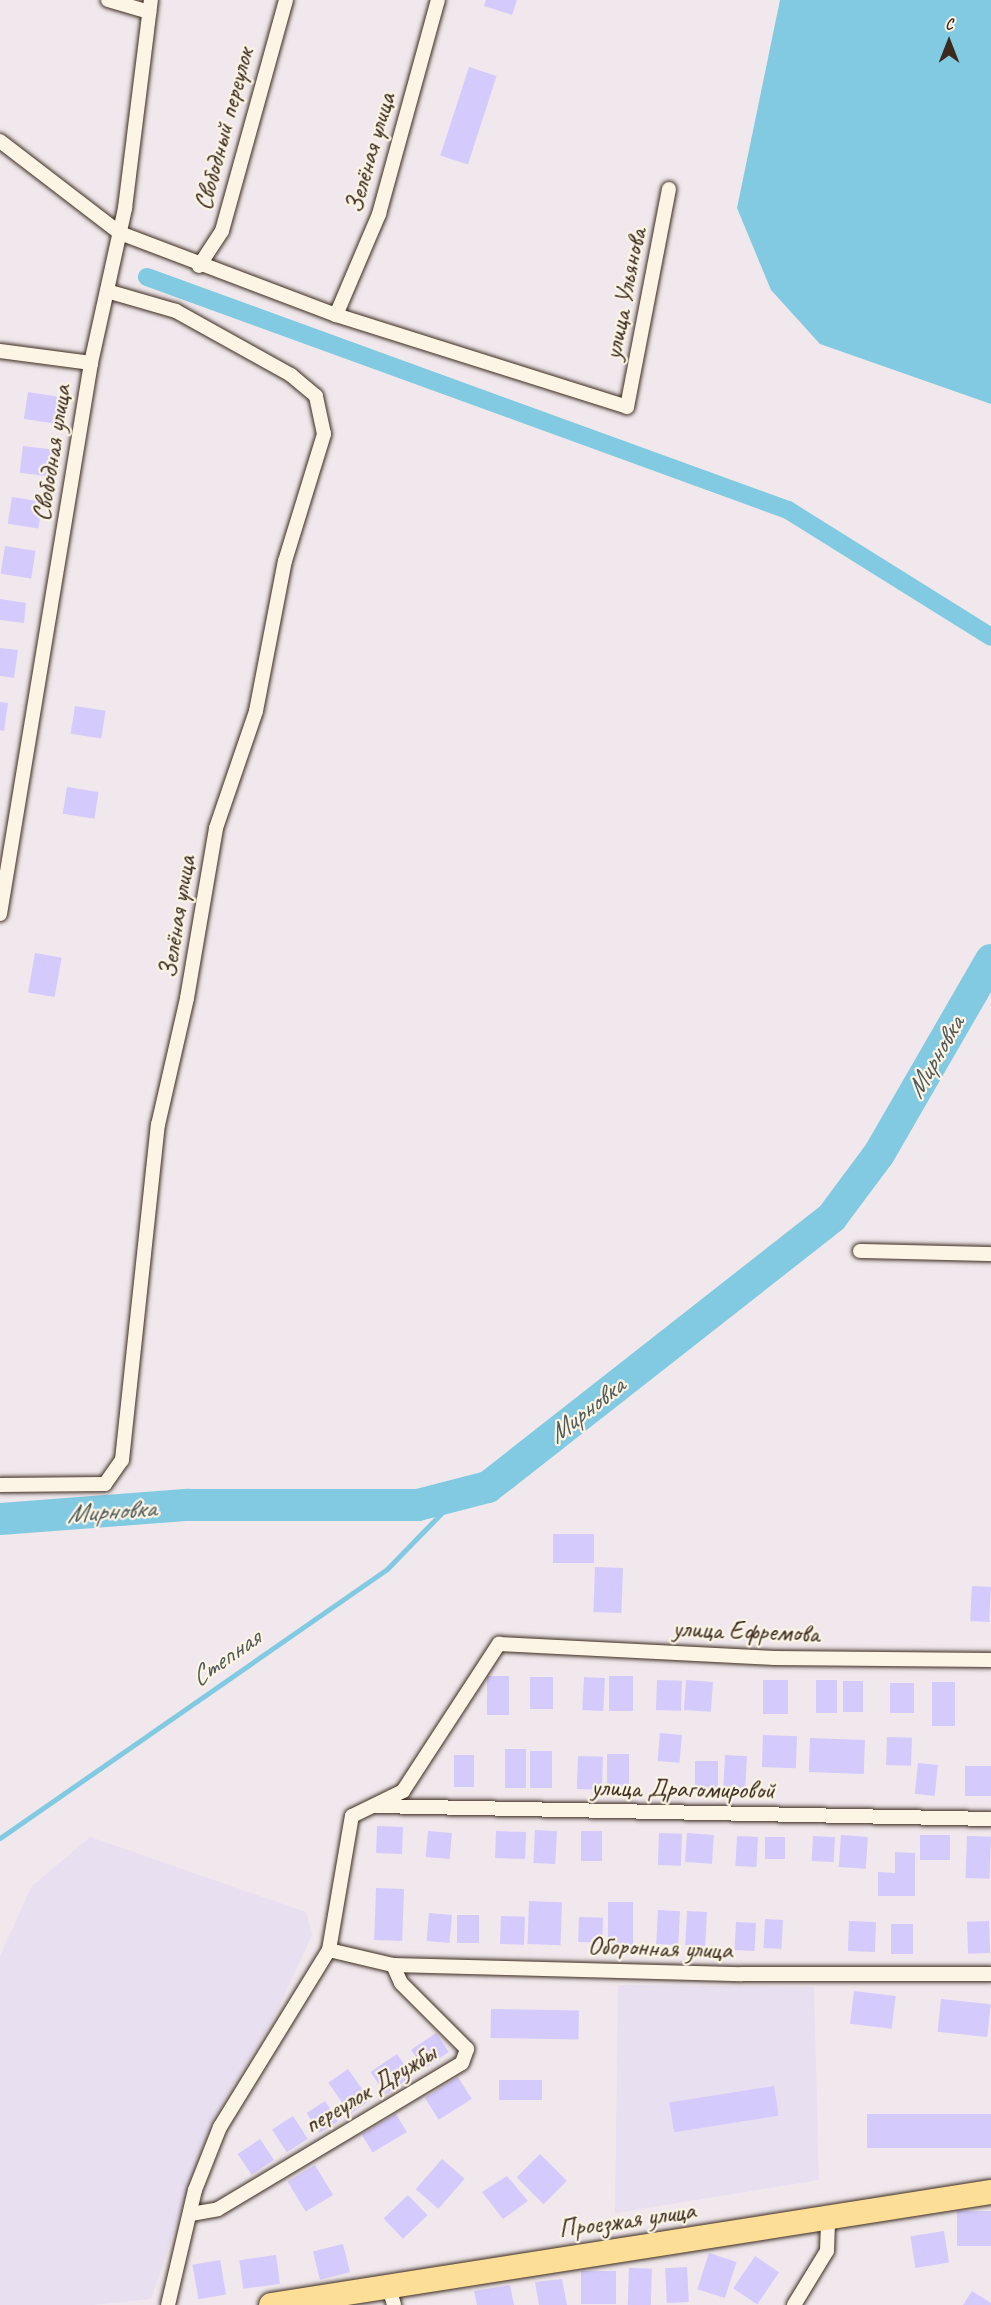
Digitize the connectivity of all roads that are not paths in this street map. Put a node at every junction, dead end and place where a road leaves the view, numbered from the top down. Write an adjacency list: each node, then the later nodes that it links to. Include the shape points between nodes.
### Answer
1 (108, 0): 4 (street)
2 (286, 0): 8 (street, Свободный переулок, via 222,231)
3 (438, 0): 10 (street, Зелёная улица, via 379,214)
4 (150, 6): 7 (street, Свободная улица)
5 (0, 141): 7 (street)
6 (669, 189): 10 (street, улица Ульянова, via 627,407)
7 (120, 233): 8 (street); 9 (street, Свободная улица)
8 (199, 266): 10 (street)
9 (107, 291): 12 (street, Свободная улица); 16 (street, Зелёная улица, via 176,311 291,375 316,396 324,434 285,561 256,711 216,828 187,998 158,1125 122,1460 105,1484)
10 (336, 315)
11 (0, 351): 12 (street)
12 (91, 363): 13 (street, Свободная улица)
13 (0, 914)
14 (860, 1251): 15 (street)
15 (991, 1254)
16 (0, 1485)
17 (991, 1660): 18 (street, улица Ефремова, via 775,1658 499,1644 403,1791)
18 (374, 1806): 19 (street, улица Драгомировой); 20 (street, via 352,1816)
19 (991, 1819)
20 (329, 1950): 21 (street, Оборонная улица); 24 (street, via 220,2127 195,2190)
21 (393, 1965): 22 (street, Оборонная улица, via 742,1974); 24 (street, переулок Дружбы, via 401,1983 467,2049 462,2062 218,2209)
22 (991, 1974)
23 (991, 2192): 25 (highway, Проезжая улица)
24 (191, 2214): 27 (street)
25 (828, 2219): 26 (highway, Проезжая улица); 29 (street, via 827,2251)
26 (391, 2295): 28 (highway, Проезжая улица)
27 (168, 2305)
28 (270, 2305)
29 (794, 2305)

